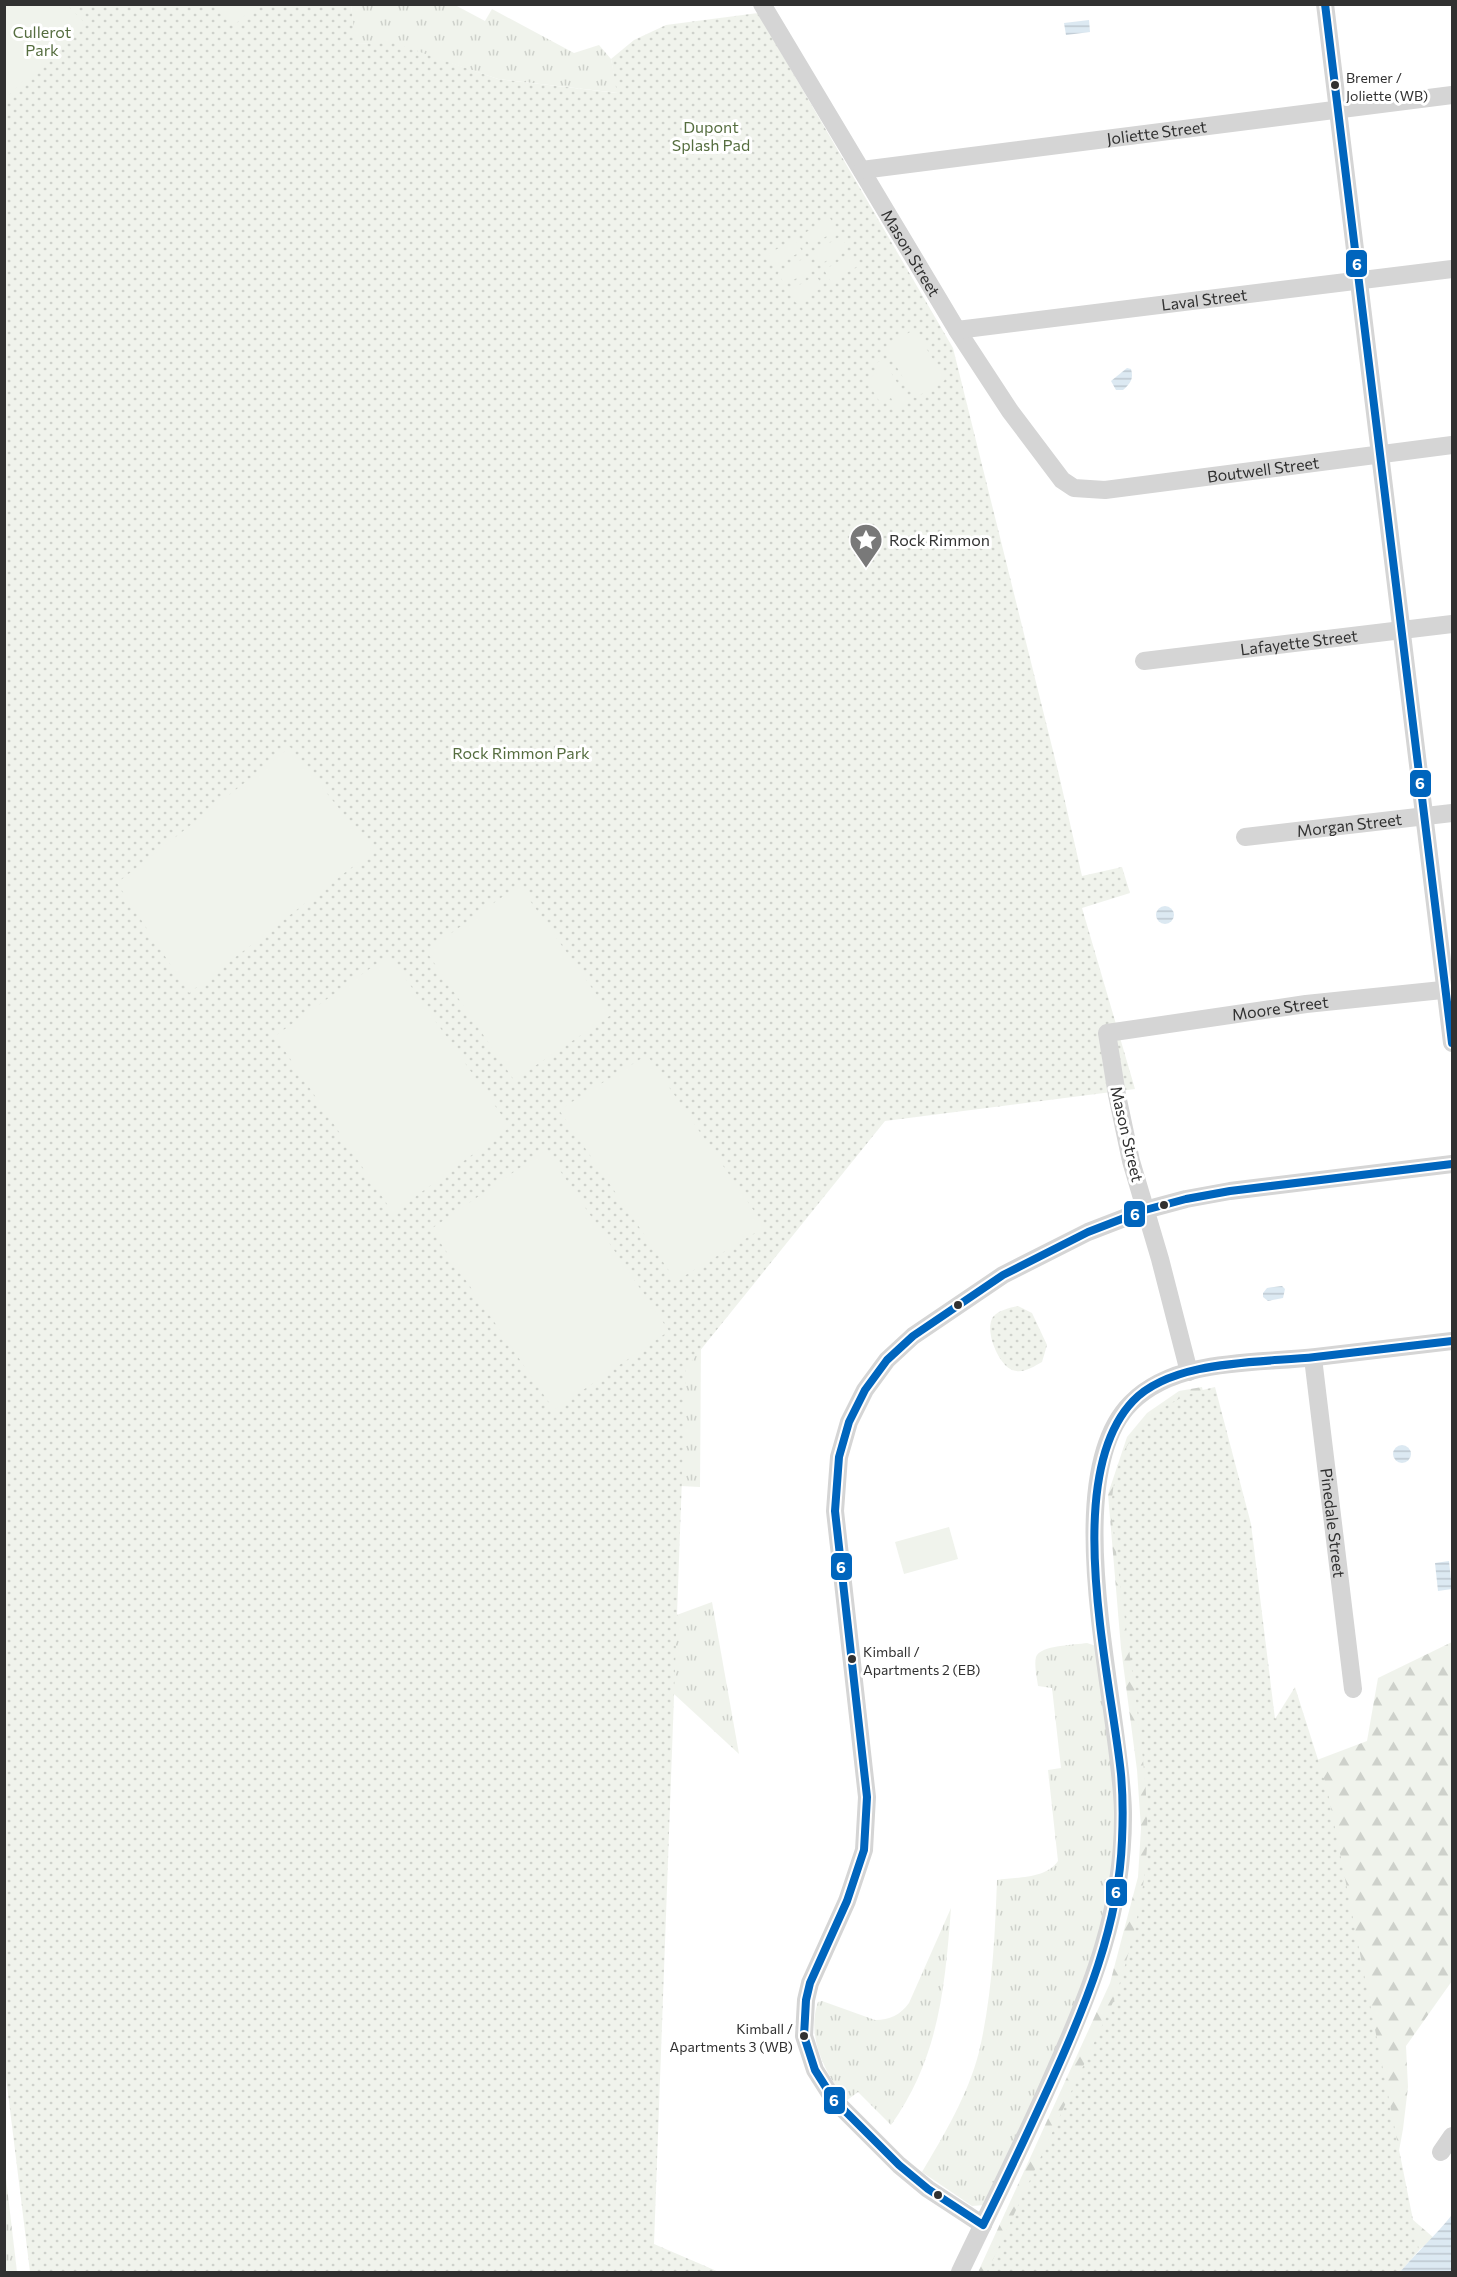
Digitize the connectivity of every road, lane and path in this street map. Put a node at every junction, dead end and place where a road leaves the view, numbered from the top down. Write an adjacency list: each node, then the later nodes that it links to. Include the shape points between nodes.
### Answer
1 (762, 4): 5 (street, Mason Street)
2 (1325, 4): 4 (street)
3 (1452, 95): 4 (street, Joliette Street)
4 (1338, 108): 5 (street, Joliette Street); 7 (street)
5 (862, 170): 8 (street, Mason Street)
6 (1452, 269): 7 (street, Laval Street)
7 (1359, 281): 8 (street, Laval Street); 10 (street)
8 (957, 330): 11 (street, Mason Street, via 1010,411 1062,480)
9 (1452, 445): 10 (street, Boutwell Street)
10 (1380, 453): 11 (street, Boutwell Street, via 1105,490); 13 (street)
11 (1074, 488)
12 (1452, 624): 13 (street, Lafayette Street)
13 (1402, 630): 14 (street, Lafayette Street); 16 (street)
14 (1144, 662)
15 (1452, 813): 16 (street, Morgan Street)
16 (1425, 816): 17 (street, Morgan Street); 18 (street)
17 (1245, 837)
18 (1449, 989): 19 (street, Moore Street); 20 (street)
19 (1107, 1033): 22 (street, Mason Street, via 1116,1095)
20 (1452, 1043)
21 (1452, 1164): 22 (street, via 1230,1191)
22 (1145, 1210): 25 (street, Mason Street); 29 (street, via 1032,1259 913,1336 887,1360 866,1390 849,1422 839,1457 835,1511 866,1793 864,1850 847,1900 810,1983 804,2036 815,2070 834,2100 928,2189)
23 (1452, 1341): 24 (street)
24 (1313, 1358): 25 (street); 26 (street, Pinedale Street)
25 (1189, 1372): 29 (street, via 1165,1381 1133,1401 1111,1433 1100,1469 1094,1505 1094,1542 1121,1776 1119,1882 1103,1952 1085,2004 1020,2150)
26 (1353, 1689)
27 (1452, 2136): 28 (street)
28 (1441, 2151)
29 (982, 2224): 30 (street)
30 (960, 2272)

